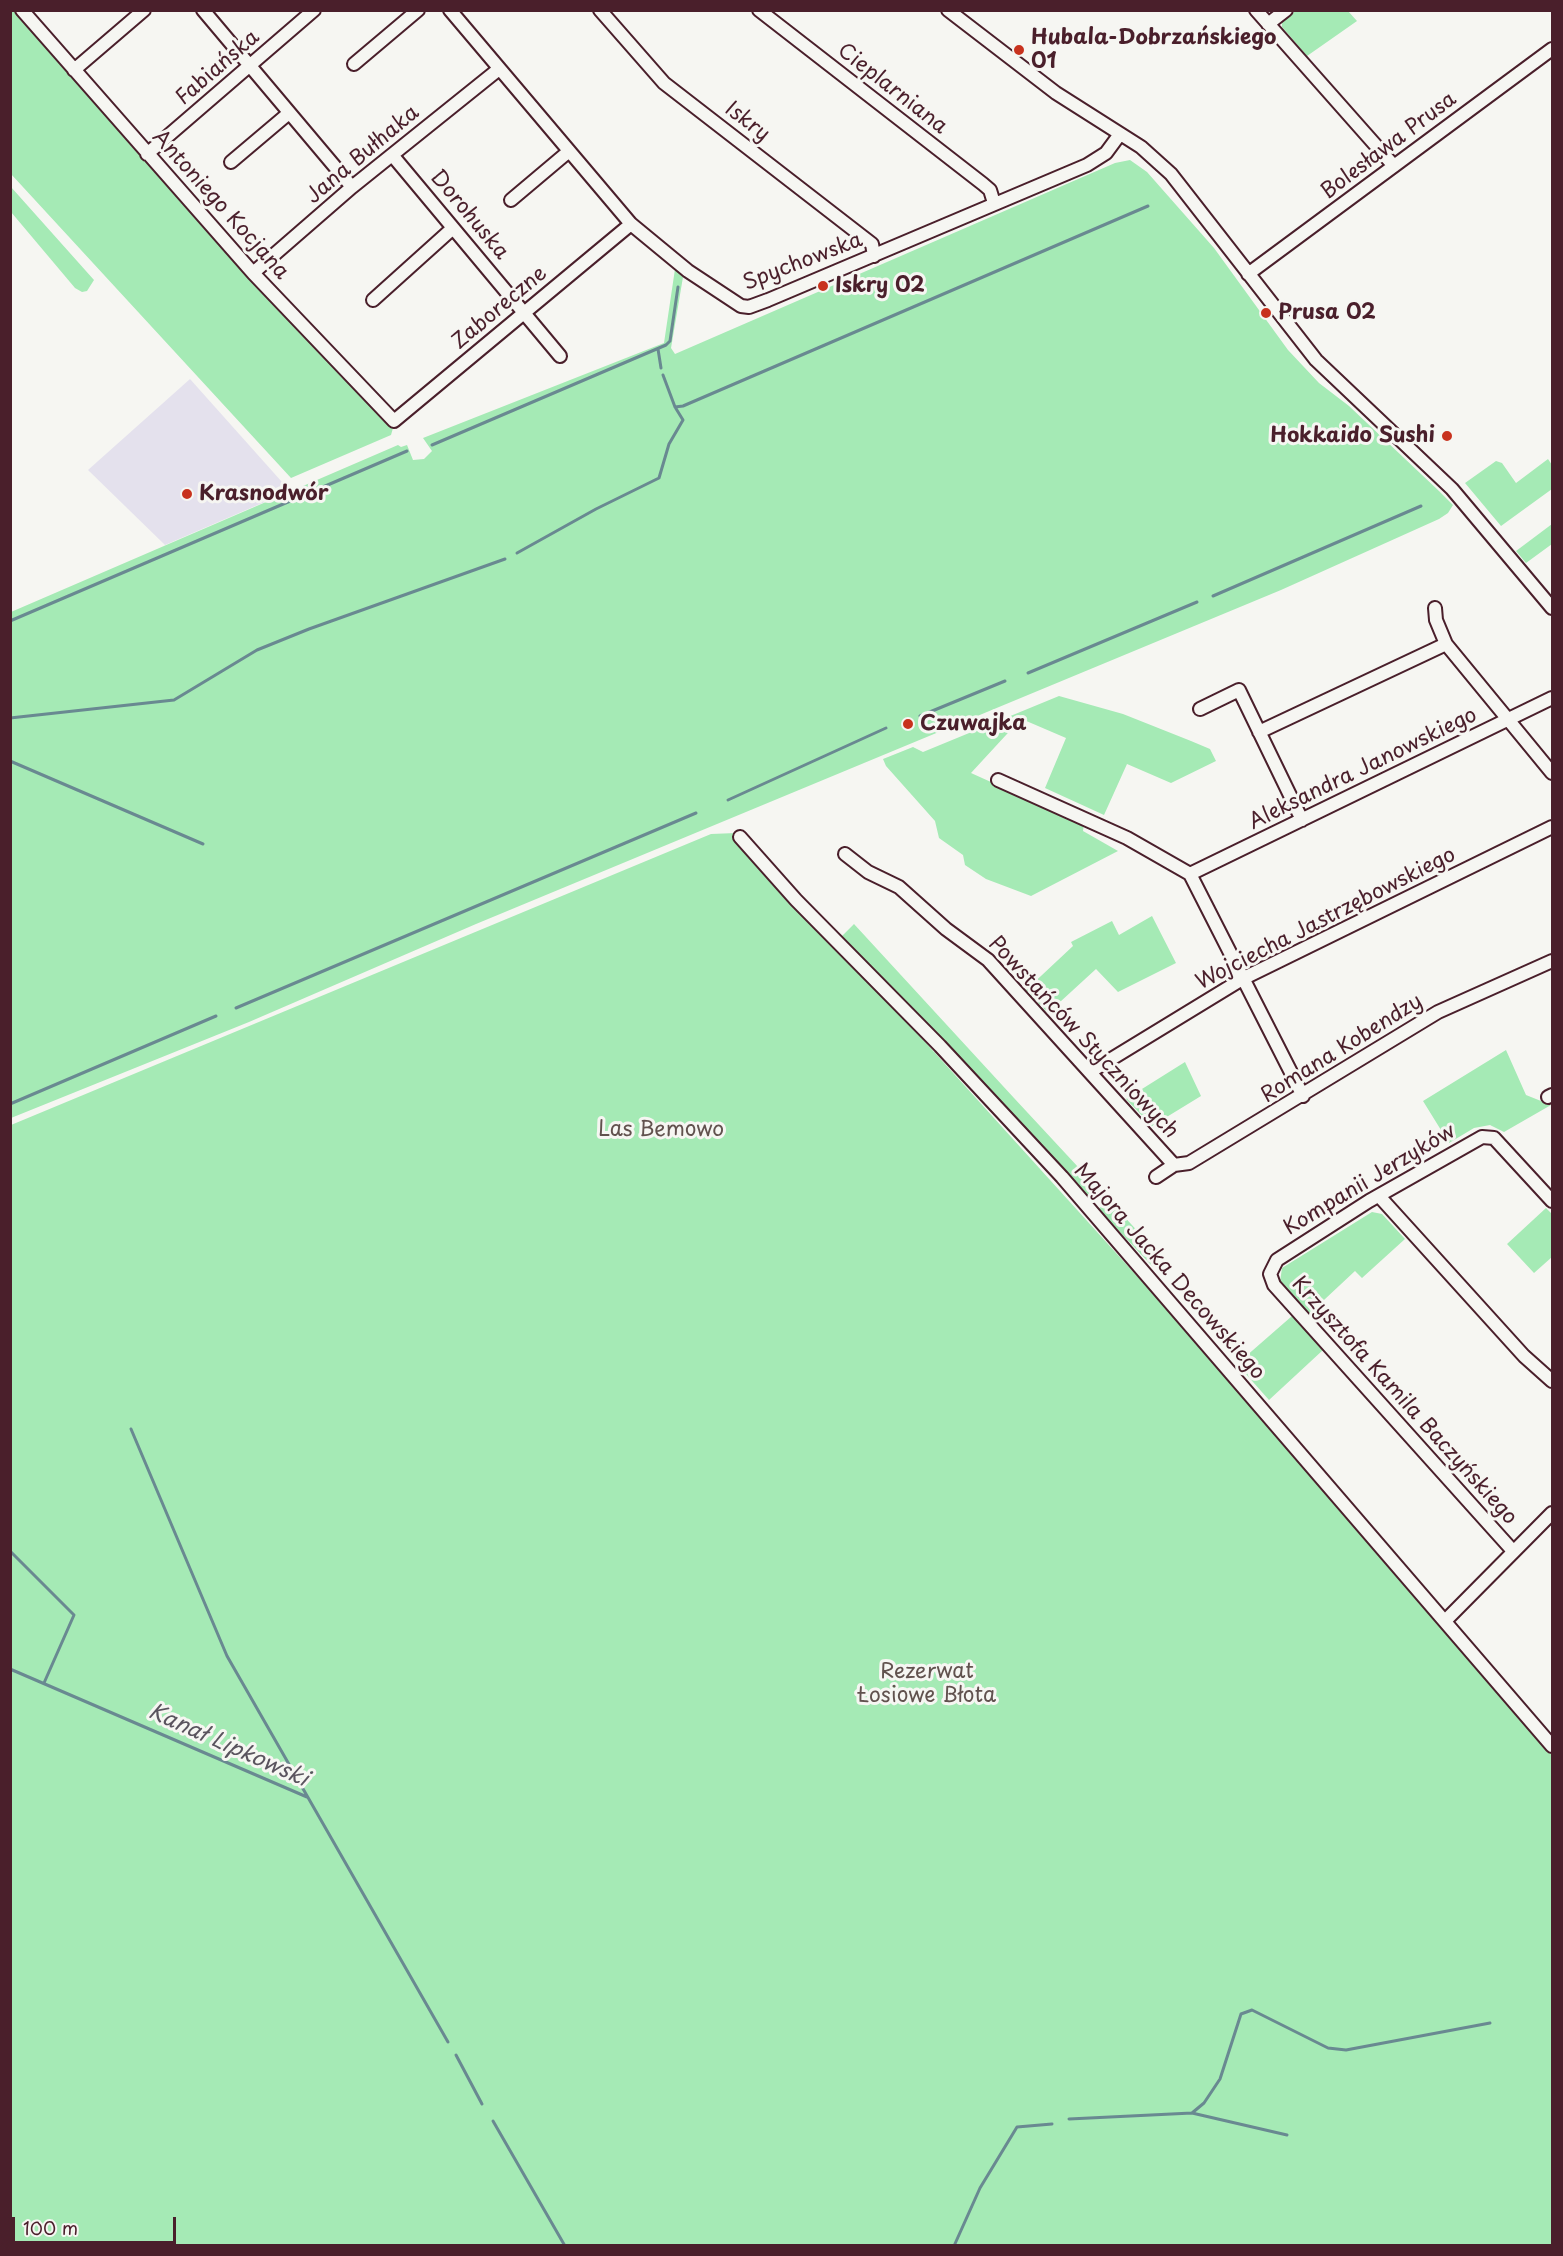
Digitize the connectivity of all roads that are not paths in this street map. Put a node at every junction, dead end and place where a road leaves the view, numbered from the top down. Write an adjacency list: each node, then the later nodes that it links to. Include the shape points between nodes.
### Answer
1 (22, 10): 17 (street, Antoniego Kocjana)
2 (144, 10): 17 (street)
3 (203, 10): 15 (street)
4 (314, 10): 15 (street, Fabiańska)
5 (418, 10): 14 (street)
6 (450, 10): 16 (street, Spychowska)
7 (600, 10): 30 (street, Iskry, via 664,83 872,244)
8 (759, 10): 27 (street, Cieplarniana, via 983,184 990,190)
9 (948, 10): 19 (street, via 1056,93)
10 (1256, 10): 12 (street)
11 (1286, 10): 12 (street)
12 (1268, 24): 24 (street)
13 (1552, 49): 24 (street, Bolesława Prusa)
14 (354, 64)
15 (250, 66): 18 (street); 21 (street, Fabiańska)
16 (499, 69): 20 (street, Spychowska); 22 (street, Jana Bułhaka)
17 (74, 70): 21 (street, Antoniego Kocjana)
18 (289, 113): 23 (street); 25 (street)
19 (1120, 134): 27 (street, Spychowska, via 1099,159); 32 (street, via 1171,174)
20 (568, 152): 26 (street); 28 (street, Spychowska)
21 (147, 154): 31 (street, Antoniego Kocjana)
22 (393, 156): 25 (street, Jana Bułhaka); 29 (street, Dorohuska)
23 (231, 162)
24 (1394, 166): 32 (street, Bolesława Prusa)
25 (352, 187): 31 (street, Jana Bułhaka)
26 (511, 200)
27 (994, 203): 30 (street, Spychowska)
28 (631, 224): 30 (street, Spychowska, via 680,265 741,306 749,307); 34 (street, Zaboreczne)
29 (453, 228): 33 (street); 34 (street, Dorohuska)
30 (874, 256)
31 (253, 273): 36 (street, Antoniego Kocjana)
32 (1248, 274): 38 (street, via 1316,360 1452,489)
33 (373, 300)
34 (526, 312): 35 (street, Dorohuska); 36 (street, Zaboreczne)
35 (560, 356)
36 (394, 421)
37 (1435, 608): 39 (street)
38 (1552, 608)
39 (1446, 644): 42 (street); 43 (street)
40 (1552, 698): 42 (street, Aleksandra Janowskiego)
41 (1200, 710): 43 (street, via 1239,690)
42 (1511, 720): 44 (street); 46 (street, Aleksandra Janowskiego)
43 (1259, 732): 46 (street)
44 (1552, 773)
45 (998, 780): 50 (street, via 1127,838)
46 (1302, 820): 50 (street, Aleksandra Janowskiego)
47 (1552, 827): 52 (street, Wojciecha Jastrzębowskiego)
48 (740, 837): 63 (street, Majora Jacka Decowskiego, via 1062,1177)
49 (845, 854): 53 (street, Powstańców Styczniowych, via 868,872 898,887 945,929 981,954)
50 (1190, 874): 52 (street)
51 (1552, 961): 54 (street, Romana Kobendzy, via 1438,1012)
52 (1244, 978): 53 (street, Wojciecha Jastrzębowskiego); 54 (street)
53 (1090, 1072): 55 (street, Powstańców Styczniowych)
54 (1303, 1096): 55 (street, Romana Kobendzy, via 1189,1163)
55 (1174, 1165): 56 (street, Romana Kobendzy)
56 (1156, 1178)
57 (1379, 1196): 58 (street, Kompanii Jerzyków, via 1469,1142 1489,1136); 59 (street, Kompanii Jerzyków, via 1278,1260); 60 (street, via 1524,1356)
58 (1552, 1201)
59 (1269, 1274): 62 (street, Krzysztofa Kamila Baczyńskiego, via 1274,1285)
60 (1552, 1381)
61 (1552, 1513): 62 (street)
62 (1513, 1551): 63 (street)
63 (1445, 1621): 64 (street, Majora Jacka Decowskiego)
64 (1552, 1746)

